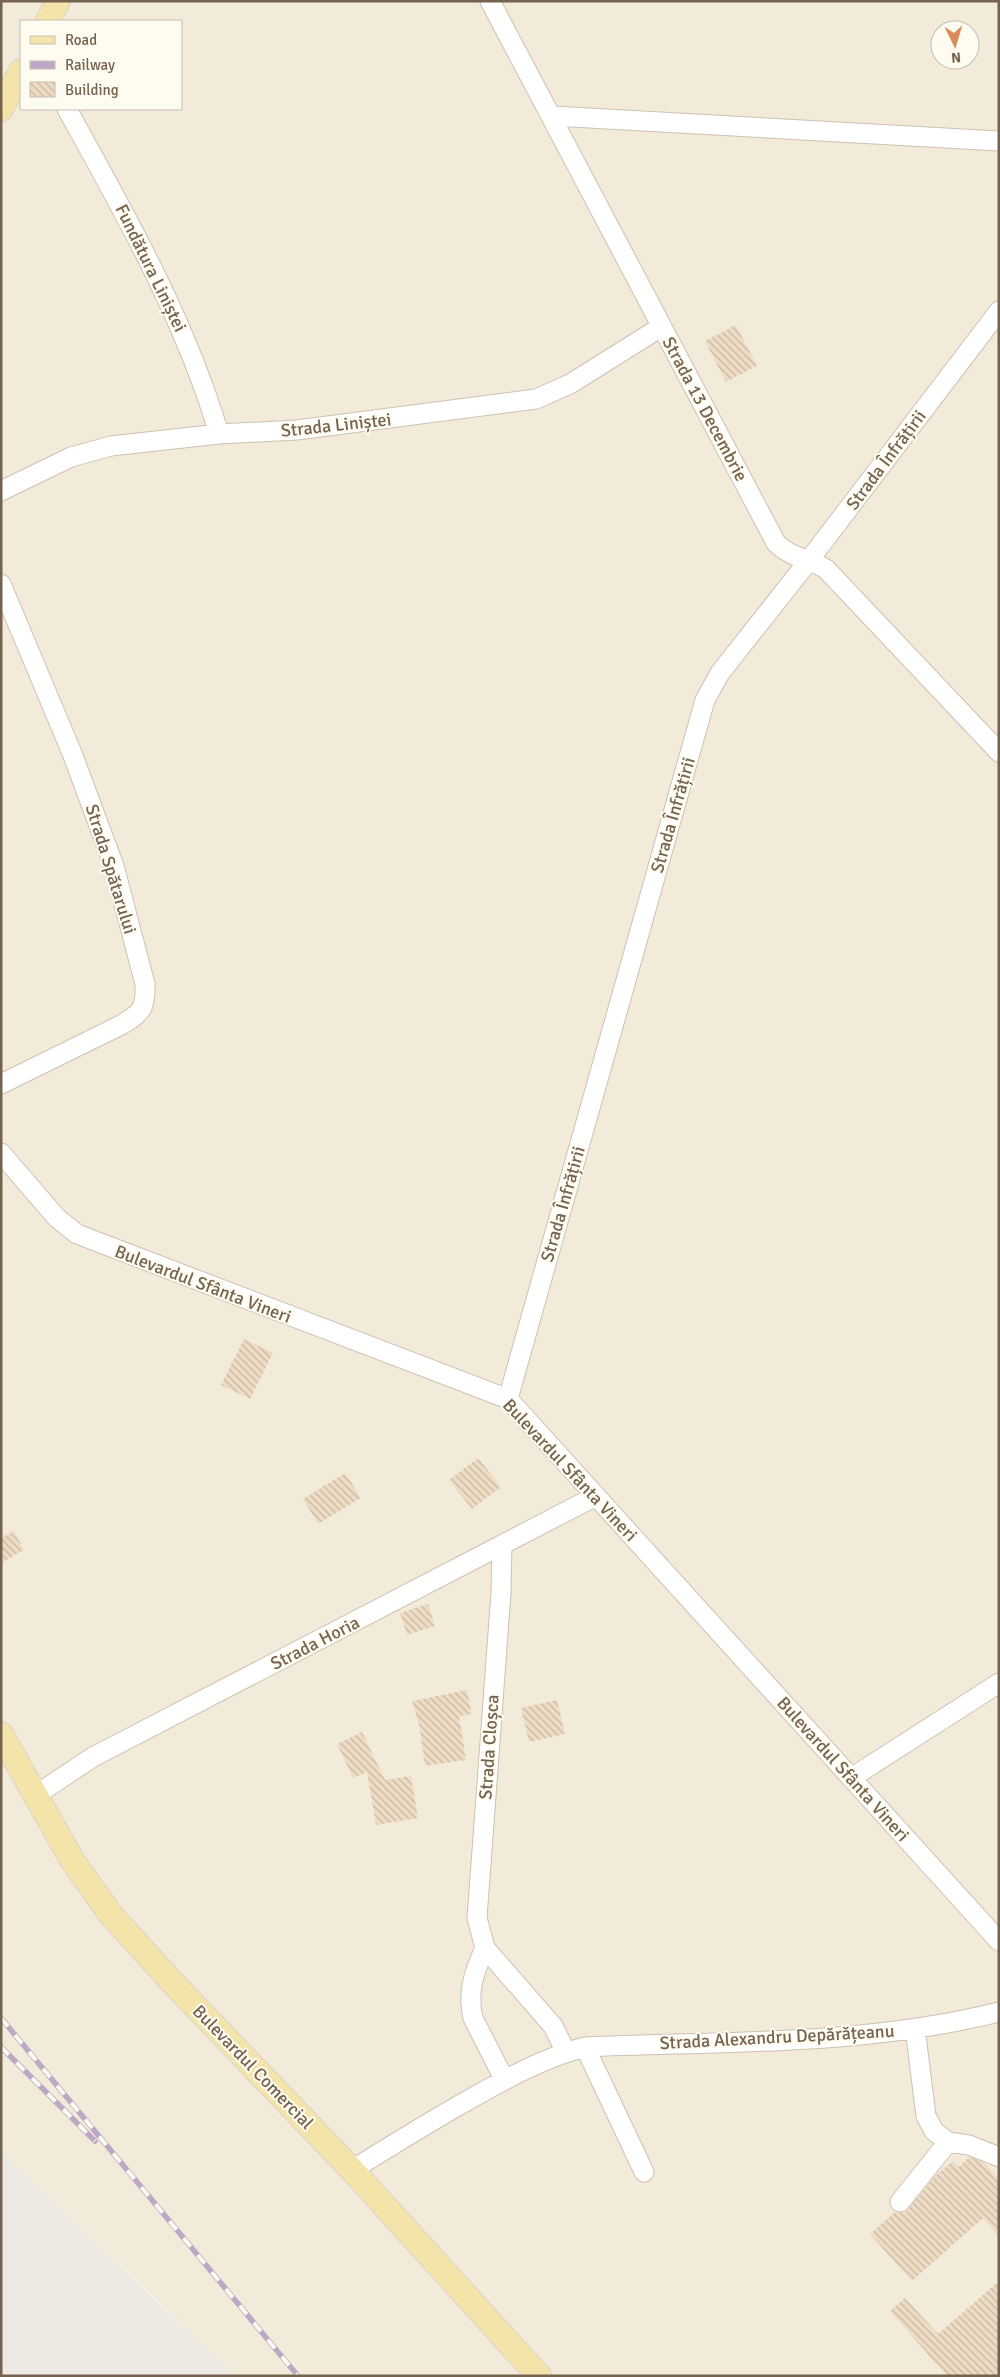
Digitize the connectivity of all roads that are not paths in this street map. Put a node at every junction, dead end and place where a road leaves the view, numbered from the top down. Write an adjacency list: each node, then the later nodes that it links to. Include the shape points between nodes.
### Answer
1 (58, 1): 3 (main road)
2 (490, 1): 7 (street, Strada 13 Decembrie)
3 (48, 20)
4 (20, 73): 5 (main road)
5 (1, 109)
6 (68, 110): 11 (street, Fundătura Liniștei, via 130,222 182,330)
7 (553, 116): 8 (street); 10 (street, Strada 13 Decembrie)
8 (999, 141)
9 (999, 311): 13 (street, Strada Înfrățirii)
10 (660, 327): 11 (street, Strada Liniștei, via 570,384 536,399 336,426); 13 (street, Strada 13 Decembrie, via 776,543 791,555)
11 (219, 434): 12 (street, Strada Liniștei, via 112,446 71,457)
12 (1, 491)
13 (810, 559): 15 (street, Strada 13 Decembrie, via 826,568); 18 (street, Strada Înfrățirii, via 720,673 705,700)
14 (1, 584): 16 (street, Strada Spătarului, via 72,753 114,866 145,984 146,1002 137,1015 121,1025)
15 (999, 752)
16 (1, 1084)
17 (1, 1153): 18 (street, Bulevardul Sfânta Vineri, via 58,1218 77,1234)
18 (508, 1399): 19 (street, Bulevardul Sfânta Vineri)
19 (596, 1496): 20 (street, Strada Horia); 23 (street, Bulevardul Sfânta Vineri)
20 (502, 1545): 24 (street, Strada Horia, via 92,1757); 26 (street, Strada Cloșca, via 477,1918)
21 (999, 1683): 23 (street)
22 (1, 1734): 24 (main road, Bulevardul Comercial)
23 (852, 1778): 25 (street, Bulevardul Sfânta Vineri)
24 (36, 1795): 34 (main road, Bulevardul Comercial, via 72,1860 111,1915)
25 (999, 1941)
26 (485, 1948): 30 (street, Strada Cloșca, via 552,2026); 31 (street, via 473,1975 471,2008)
27 (999, 2012): 28 (street, Strada Alexandru Depărățeanu)
28 (915, 2028): 29 (street, Strada Alexandru Depărățeanu, via 810,2038); 32 (street, via 926,2116 934,2131)
29 (585, 2047): 30 (street, Strada Alexandru Depărățeanu); 35 (street)
30 (566, 2052): 31 (street, Strada Alexandru Depărățeanu)
31 (504, 2079): 34 (street, Strada Alexandru Depărățeanu)
32 (948, 2142): 33 (street, via 968,2145); 36 (street)
33 (999, 2157)
34 (352, 2170): 37 (main road, Bulevardul Comercial)
35 (644, 2172)
36 (900, 2202)
37 (539, 2376)

